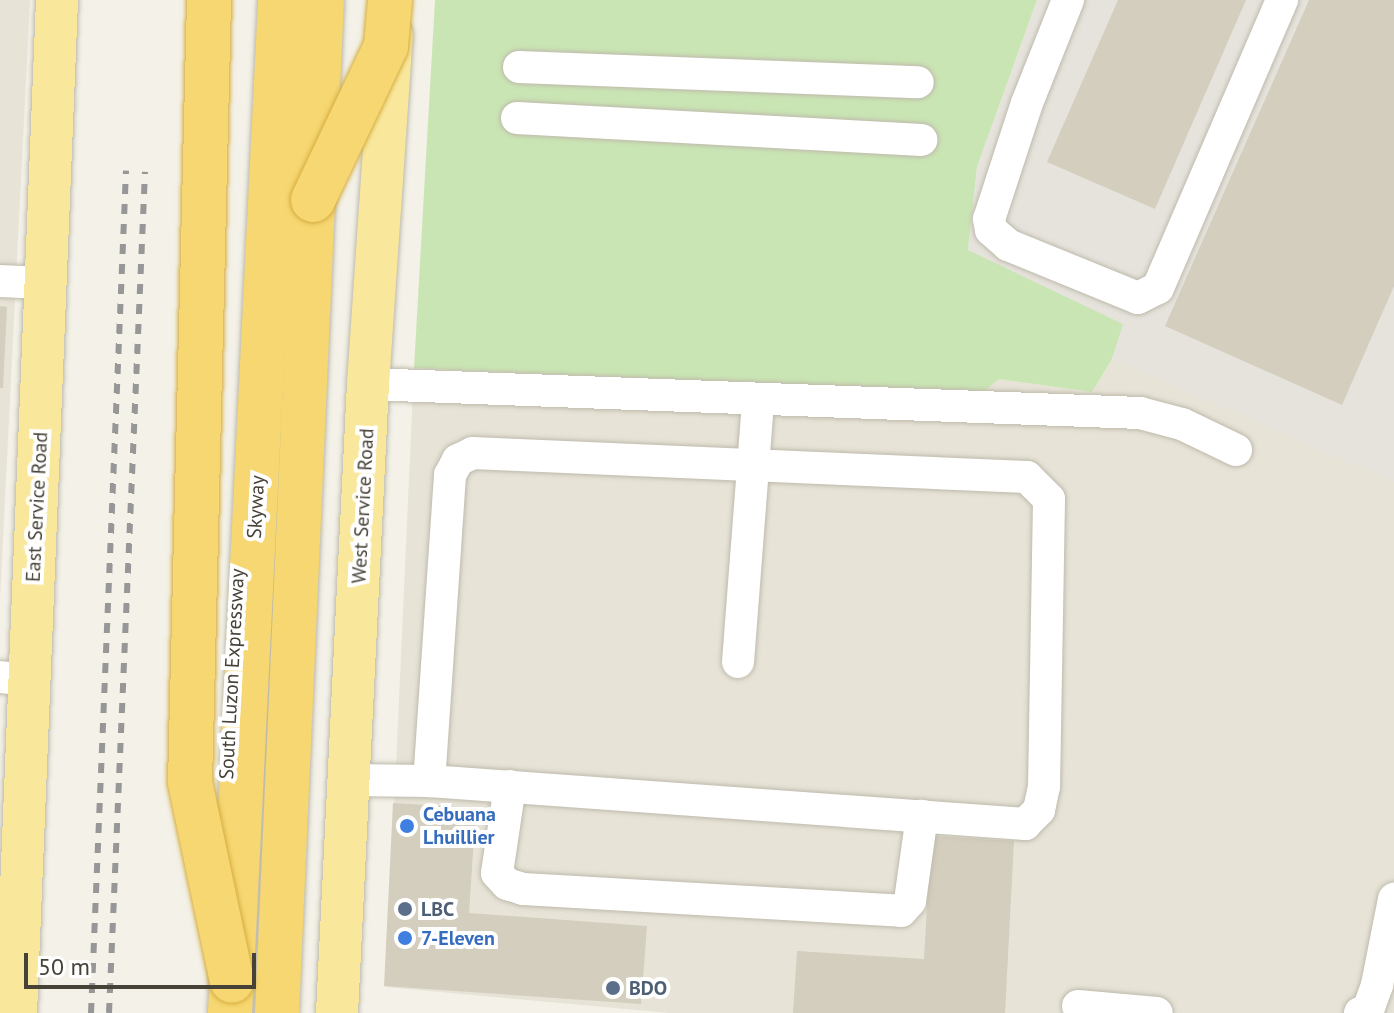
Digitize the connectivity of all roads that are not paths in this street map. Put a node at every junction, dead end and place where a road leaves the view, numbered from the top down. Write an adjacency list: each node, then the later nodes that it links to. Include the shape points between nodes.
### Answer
1 (57, 0): 16 (main road, East Service Road)
2 (209, 0): 29 (highway, bridge, via 190,782)
3 (265, 0): 29 (highway, South Luzon Expressway)
4 (280, 0): 29 (highway, Skyway, bridge)
5 (322, 0): 14 (highway)
6 (336, 0): 33 (highway)
7 (392, 0): 14 (highway, bridge, via 386,46); 17 (main road, West Service Road)
8 (1068, 0): 9 (street, via 1027,103 989,219 991,230 1008,245 1138,298 1158,288)
9 (1282, 0)
10 (519, 67): 11 (street)
11 (918, 82)
12 (517, 118): 13 (street)
13 (921, 140)
14 (313, 200): 32 (highway)
15 (0, 281): 16 (street)
16 (46, 283): 22 (main road, East Service Road)
17 (368, 384): 18 (street); 23 (main road, West Service Road)
18 (758, 400): 19 (street, via 1140,413 1182,424); 20 (street)
19 (1236, 450)
20 (753, 463): 21 (street); 24 (street, via 473,453 458,460 450,475); 26 (street, via 1027,477 1049,499 1039,810 1025,824)
21 (738, 662)
22 (14, 678): 28 (main road, East Service Road)
23 (350, 780): 24 (street); 34 (main road, West Service Road)
24 (429, 781): 25 (street)
25 (510, 786): 26 (street); 26 (street, via 497,873 507,884 523,889 901,911 910,901)
26 (922, 816)
27 (1394, 899): 36 (street, via 1377,985 1368,1010)
28 (9, 937): 31 (main road, East Service Road)
29 (226, 1002)
30 (1078, 1006): 35 (street)
31 (16, 1013)
32 (277, 1013)
33 (296, 1013)
34 (337, 1013)
35 (1157, 1013)
36 (1360, 1013)

